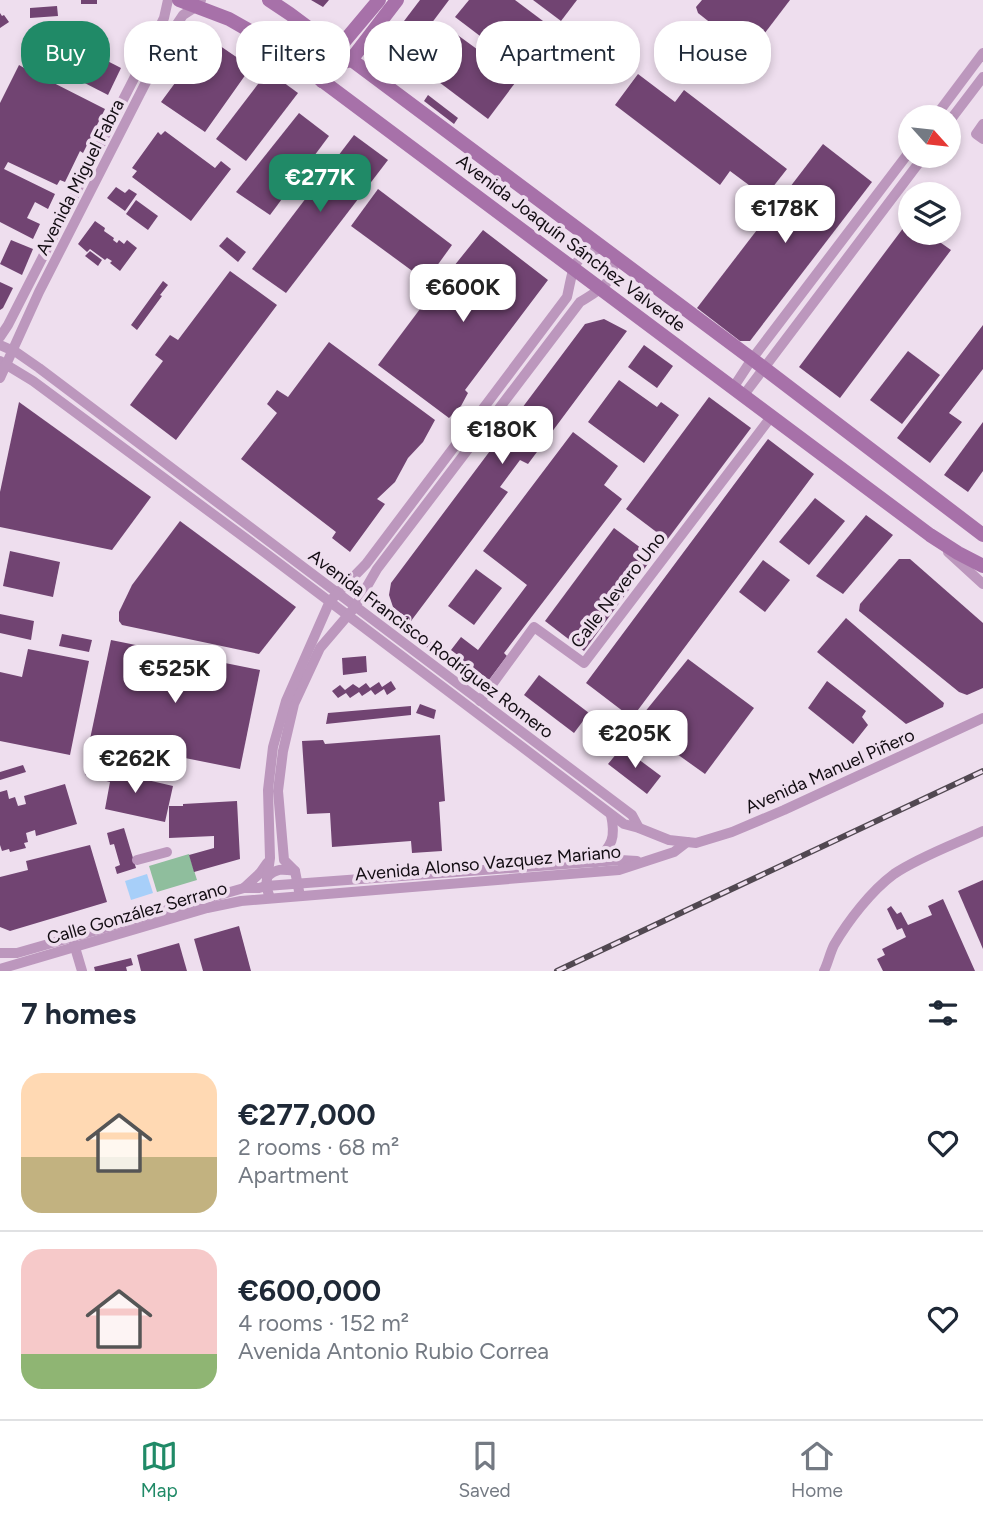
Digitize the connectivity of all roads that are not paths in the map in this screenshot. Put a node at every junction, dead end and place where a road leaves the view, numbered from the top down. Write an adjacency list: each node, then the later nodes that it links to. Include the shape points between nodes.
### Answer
1 (168, 0): 23 (street, Avenida Miguel Fabra, via 148,51)
2 (179, 0): 5 (main road, Avenida Joaquín Sánchez Valverde)
3 (269, 0): 7 (main road, Avenida Joaquín Sánchez Valverde)
4 (397, 0): 6 (main road)
5 (199, 3): 8 (main road, Avenida Joaquín Sánchez Valverde); 25 (street, Avenida Miguel Fabra, via 183,15 171,33)
6 (380, 7): 9 (main road)
7 (298, 21)
8 (236, 23)
9 (350, 46)
10 (983, 53): 14 (street)
11 (983, 77): 15 (street)
12 (326, 84): 21 (main road, Avenida Joaquín Sánchez Valverde)
13 (384, 84): 20 (main road, Avenida Joaquín Sánchez Valverde)
14 (944, 105)
15 (961, 106)
16 (983, 124): 17 (street, via 976,134)
17 (983, 139)
18 (898, 168): 27 (street)
19 (913, 168): 27 (street)
20 (609, 253): 21 (street, via 591,250); 22 (street, via 614,270); 27 (main road, Avenida Joaquín Sánchez Valverde)
21 (573, 269): 22 (main road, Avenida Joaquín Sánchez Valverde); 34 (street, via 567,297)
22 (600, 290): 29 (main road, Avenida Joaquín Sánchez Valverde); 36 (street, via 580,302)
23 (0, 337)
24 (0, 345): 25 (street, Avenida Francisco Rodríguez Romero)
25 (12, 350): 26 (street, Avenida Miguel Fabra); 37 (street, Avenida Francisco Rodríguez Romero)
26 (3, 363): 28 (street, Avenida Miguel Fabra); 38 (street, Avenida Francisco Rodríguez Romero)
27 (758, 364): 29 (street); 32 (main road, Avenida Joaquín Sánchez Valverde)
28 (0, 378)
29 (738, 392): 30 (main road, Avenida Joaquín Sánchez Valverde)
30 (771, 417): 31 (main road, Avenida Joaquín Sánchez Valverde); 43 (street, Calle Nevero Uno, via 584,663 534,627)
31 (930, 535): 33 (main road, Avenida Joaquín Sánchez Valverde); 35 (street, Avenida Joaquín Sánchez Valverde)
32 (983, 535)
33 (983, 566)
34 (349, 581): 36 (street, Avenida Francisco Rodríguez Romero); 37 (street)
35 (983, 584)
36 (364, 592): 39 (street)
37 (338, 594): 38 (street); 39 (street, Avenida Francisco Rodríguez Romero)
38 (330, 601): 39 (street, Avenida Francisco Rodríguez Romero); 40 (street)
39 (352, 611): 41 (street); 43 (street, Avenida Francisco Rodríguez Romero); 46 (street, Avenida Francisco Rodríguez Romero)
40 (324, 613): 41 (street); 42 (street)
41 (338, 627): 42 (street)
42 (301, 677): 45 (street, via 286,701 273,747)
43 (480, 701): 47 (street, Avenida Francisco Rodríguez Romero, via 632,815)
44 (983, 718): 49 (street, Avenida Manuel Piñero, via 732,832)
45 (273, 800): 51 (street); 52 (street)
46 (611, 814): 47 (street, Avenida Francisco Rodríguez Romero); 54 (street, Avenida Alonso Vazquez Mariano, via 615,830 611,845)
47 (639, 828): 49 (street, Avenida Manuel Piñero)
48 (983, 831): 67 (street, via 894,874 850,922)
49 (687, 842): 55 (street, Avenida Manuel Piñero)
50 (167, 852): 53 (street)
51 (270, 858): 52 (street); 57 (street); 59 (street)
52 (284, 858): 56 (street)
53 (136, 860)
54 (596, 862): 55 (street, Avenida Alonso Vazquez Mariano); 58 (street, Avenida Alonso Vazquez Mariano)
55 (645, 862): 60 (street, Avenida Alonso Vazquez Mariano, via 619,870)
56 (295, 871): 57 (street, Calle González Serrano, via 280,868); 58 (street)
57 (264, 883): 58 (street, Avenida Alonso Vazquez Mariano); 59 (street, Calle González Serrano); 62 (street)
58 (298, 883): 60 (street)
59 (244, 888): 63 (street, Calle González Serrano)
60 (300, 896): 61 (street, Avenida Alonso Vazquez Mariano)
61 (285, 897): 62 (street, Calle González Serrano)
62 (270, 898): 63 (street, Calle González Serrano, via 207,908)
63 (73, 942): 64 (street, Calle González Serrano); 65 (street, Calle González Serrano); 66 (street)
64 (0, 953)
65 (1, 969)
66 (82, 971)
67 (824, 971)

